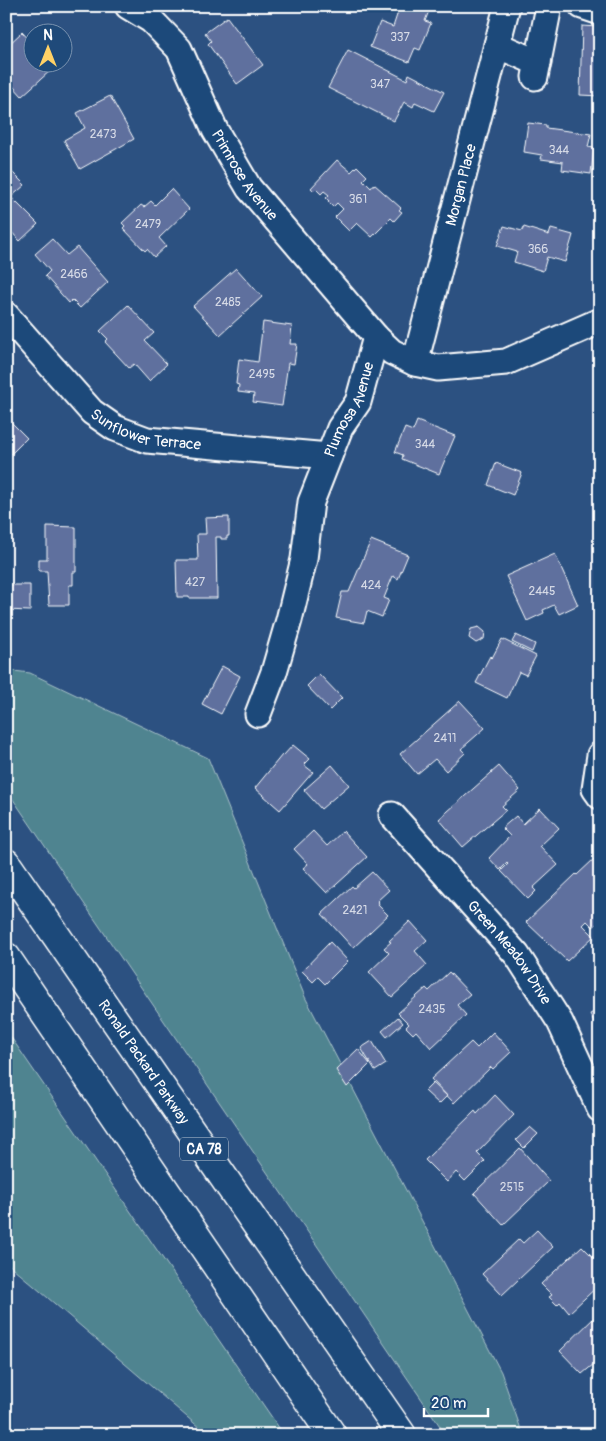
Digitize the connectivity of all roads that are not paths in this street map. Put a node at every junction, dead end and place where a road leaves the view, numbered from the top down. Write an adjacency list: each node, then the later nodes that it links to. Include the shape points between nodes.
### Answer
1 (128, 6): 6 (street, Primrose Avenue)
2 (507, 6): 7 (street, Morgan Place)
3 (549, 6): 7 (street, via 536,70)
4 (582, 6): 5 (street)
5 (600, 12)
6 (155, 13): 10 (street, Primrose Avenue, via 179,48 215,130 249,188)
7 (497, 45): 11 (street, Morgan Place)
8 (6, 315): 12 (street, Sunflower Terrace, via 92,412 115,428 147,440)
9 (600, 322): 11 (street, Plumosa Avenue, via 506,362 438,368)
10 (376, 337): 11 (street, Plumosa Avenue, via 392,352); 12 (street, Plumosa Avenue, via 358,402 340,428)
11 (415, 363)
12 (329, 456): 13 (street, Plumosa Avenue, via 310,502 304,559 274,672)
13 (258, 714)
14 (600, 755): 15 (street, via 595,789)
15 (600, 796)
16 (392, 815): 19 (street, Green Meadow Drive, via 517,955 560,1022)
17 (6, 863): 21 (highway, Ronald Packard Parkway / CA 78)
18 (6, 957): 20 (highway)
19 (600, 1109)
20 (332, 1435)
21 (402, 1435)

